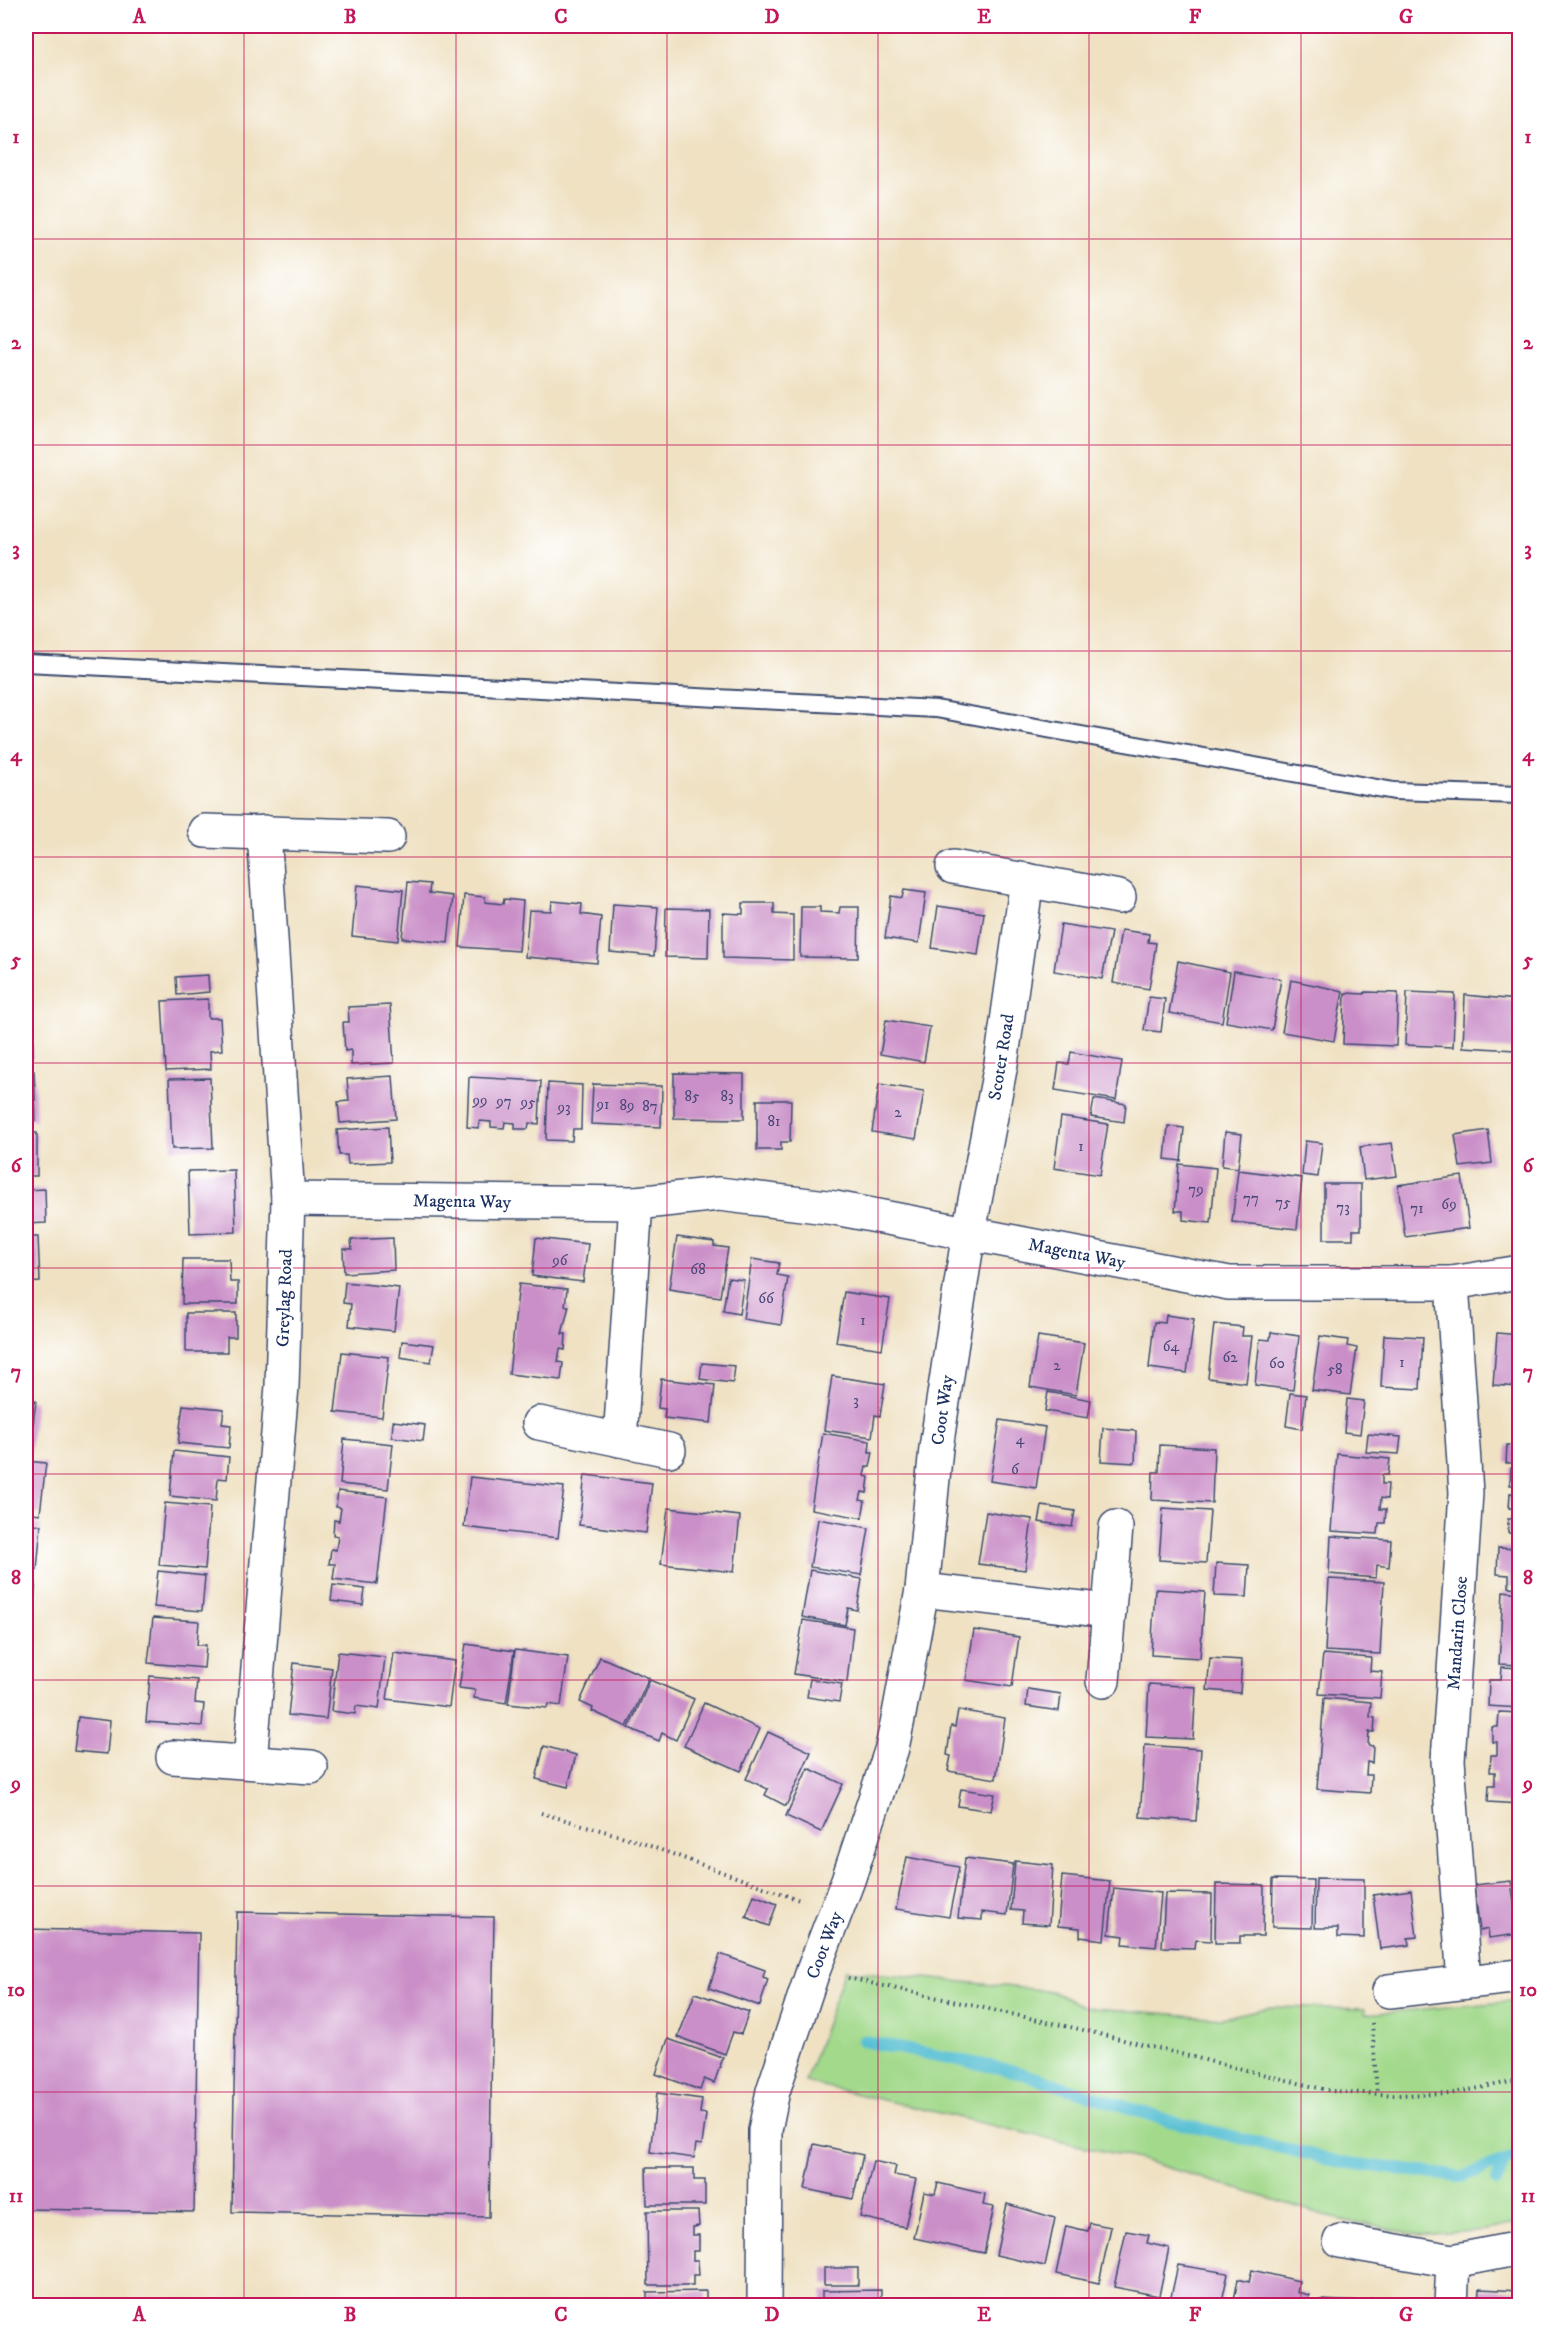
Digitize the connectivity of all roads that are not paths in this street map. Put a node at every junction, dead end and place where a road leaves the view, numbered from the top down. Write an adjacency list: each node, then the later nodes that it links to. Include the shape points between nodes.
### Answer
1 (26, 663): 2 (lane, via 936,710 1394,791)
2 (1520, 795)
3 (205, 831): 4 (street)
4 (264, 832): 5 (street); 9 (street, Greylag Road)
5 (388, 837)
6 (953, 867): 7 (street)
7 (1027, 880): 8 (street); 11 (street, Scoter Road, via 1001,1064)
8 (1119, 897)
9 (288, 1199): 10 (street, Magenta Way); 22 (street, Greylag Road, via 282,1386)
10 (636, 1203): 11 (street, Magenta Way, via 719,1194 835,1208); 15 (street)
11 (969, 1232): 13 (street, Magenta Way, via 1229,1283); 18 (street, Coot Way, via 936,1448)
12 (1520, 1272): 13 (street, Magenta Way)
13 (1452, 1283): 25 (street, Mandarin Close, via 1466,1493 1448,1760)
14 (539, 1423): 15 (street)
15 (620, 1440): 16 (street)
16 (669, 1450)
17 (1116, 1527): 19 (street)
18 (922, 1590): 19 (street); 30 (street, Coot Way, via 892,1748 813,1971 765,2130)
19 (1109, 1611): 20 (street)
20 (1103, 1681)
21 (173, 1757): 22 (street)
22 (250, 1762): 23 (street)
23 (311, 1767)
24 (1520, 1976): 25 (street)
25 (1464, 1982): 26 (street)
26 (1380, 2003)
27 (1340, 2241): 29 (street)
28 (1520, 2248): 29 (street)
29 (1453, 2261): 31 (street)
30 (764, 2306)
31 (1451, 2306)

